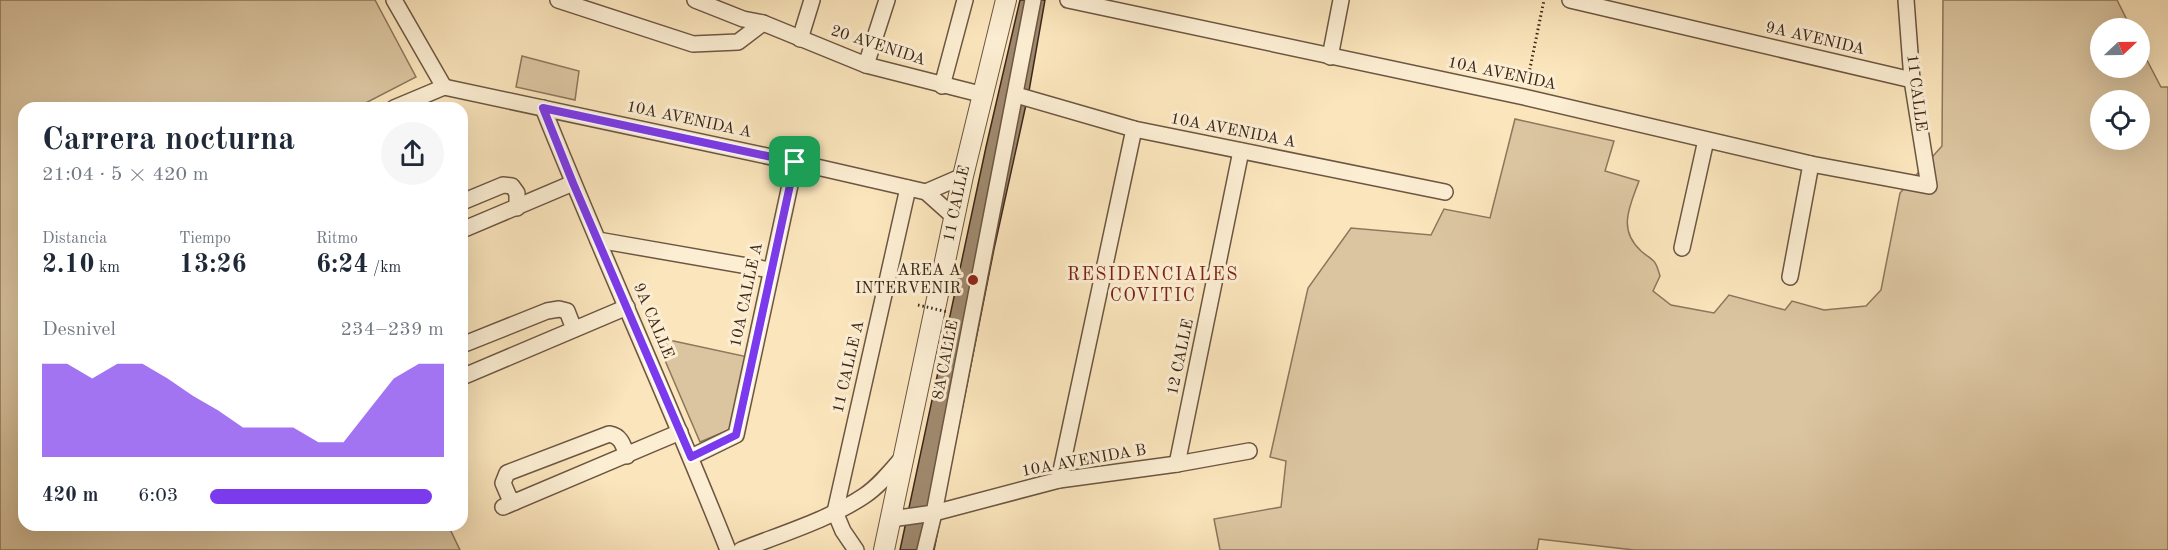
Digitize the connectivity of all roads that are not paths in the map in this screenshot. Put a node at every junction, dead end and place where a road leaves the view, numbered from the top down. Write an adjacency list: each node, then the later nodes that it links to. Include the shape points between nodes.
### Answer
1 (394, 0): 20 (street)
2 (558, 0): 14 (street, via 693,44 738,42)
3 (695, 0): 13 (street, 20 AVENIDA)
4 (812, 0): 15 (street)
5 (887, 0): 17 (street)
6 (965, 0): 19 (street)
7 (1006, 0): 21 (street, 11 CALLE)
8 (1033, 0): 22 (street, 8A CALLE)
9 (1068, 0): 16 (street, 10A AVENIDA)
10 (1341, 0): 16 (street)
11 (1570, 0): 18 (street, 9A AVENIDA)
12 (1906, 0): 18 (street, 11 CALLE)
13 (727, 5): 14 (street, 20 AVENIDA, via 743,19)
14 (763, 23): 15 (street, 20 AVENIDA)
15 (800, 39): 17 (street, 20 AVENIDA)
16 (1329, 57): 26 (street, 10A AVENIDA)
17 (866, 64): 19 (street, 20 AVENIDA)
18 (1912, 80): 32 (street, 11 CALLE)
19 (942, 86): 21 (street, 20 AVENIDA)
20 (444, 87): 23 (street); 24 (street, 10A AVENIDA A)
21 (984, 95): 30 (street, 11 CALLE)
22 (1016, 96): 25 (street, 10A AVENIDA A); 56 (street, 8A CALLE)
23 (408, 102)
24 (543, 108): 28 (street, 10A AVENIDA A); 31 (street, 9A CALLE)
25 (1134, 129): 27 (street, 10A AVENIDA A); 54 (street)
26 (1706, 140): 29 (street, 10A AVENIDA); 41 (street)
27 (1241, 151): 35 (street, 10A AVENIDA A); 53 (street, 12 CALLE)
28 (795, 162): 33 (street, 10A AVENIDA A); 42 (street, 10A CALLE A)
29 (1811, 164): 32 (street, 10A AVENIDA); 43 (street)
30 (963, 176): 34 (street); 38 (street, 11 CALLE)
31 (573, 183): 37 (street); 40 (street, 9A CALLE)
32 (1929, 186)
33 (908, 188): 34 (street, 10A AVENIDA A); 55 (street, 11 CALLE A)
34 (926, 192): 38 (street, 10A AVENIDA A)
35 (1445, 192)
36 (468, 200): 37 (street, via 503,185 512,186 517,193)
37 (517, 208): 39 (street)
38 (954, 217): 50 (street, 11 CALLE)
39 (468, 228)
40 (598, 240): 42 (street); 44 (street, 9A CALLE)
41 (1682, 248)
42 (771, 270): 52 (street, 10A CALLE A, via 736,435)
43 (1790, 277)
44 (627, 307): 45 (street); 48 (street, 9A CALLE)
45 (574, 329): 46 (street, via 567,311 559,309); 47 (street)
46 (468, 343)
47 (468, 374)
48 (680, 432): 51 (street); 52 (street, 9A CALLE)
49 (1249, 451): 53 (street, 10A AVENIDA B)
50 (905, 455): 55 (street, via 865,496); 57 (street, 11 CALLE)
51 (627, 456): 51 (street, via 509,504 503,483 507,473 609,434 622,441)
52 (691, 457): 58 (street, 9A CALLE)
53 (1177, 464): 54 (street, 10A AVENIDA B)
54 (1059, 480): 56 (street, 10A AVENIDA B)
55 (835, 512): 59 (street); 60 (street)
56 (934, 513): 57 (street, 10A AVENIDA B); 62 (street, 8A CALLE)
57 (891, 519): 61 (street, 11 CALLE)
58 (728, 550)
59 (741, 550)
60 (856, 550)
61 (884, 550)
62 (925, 550)

